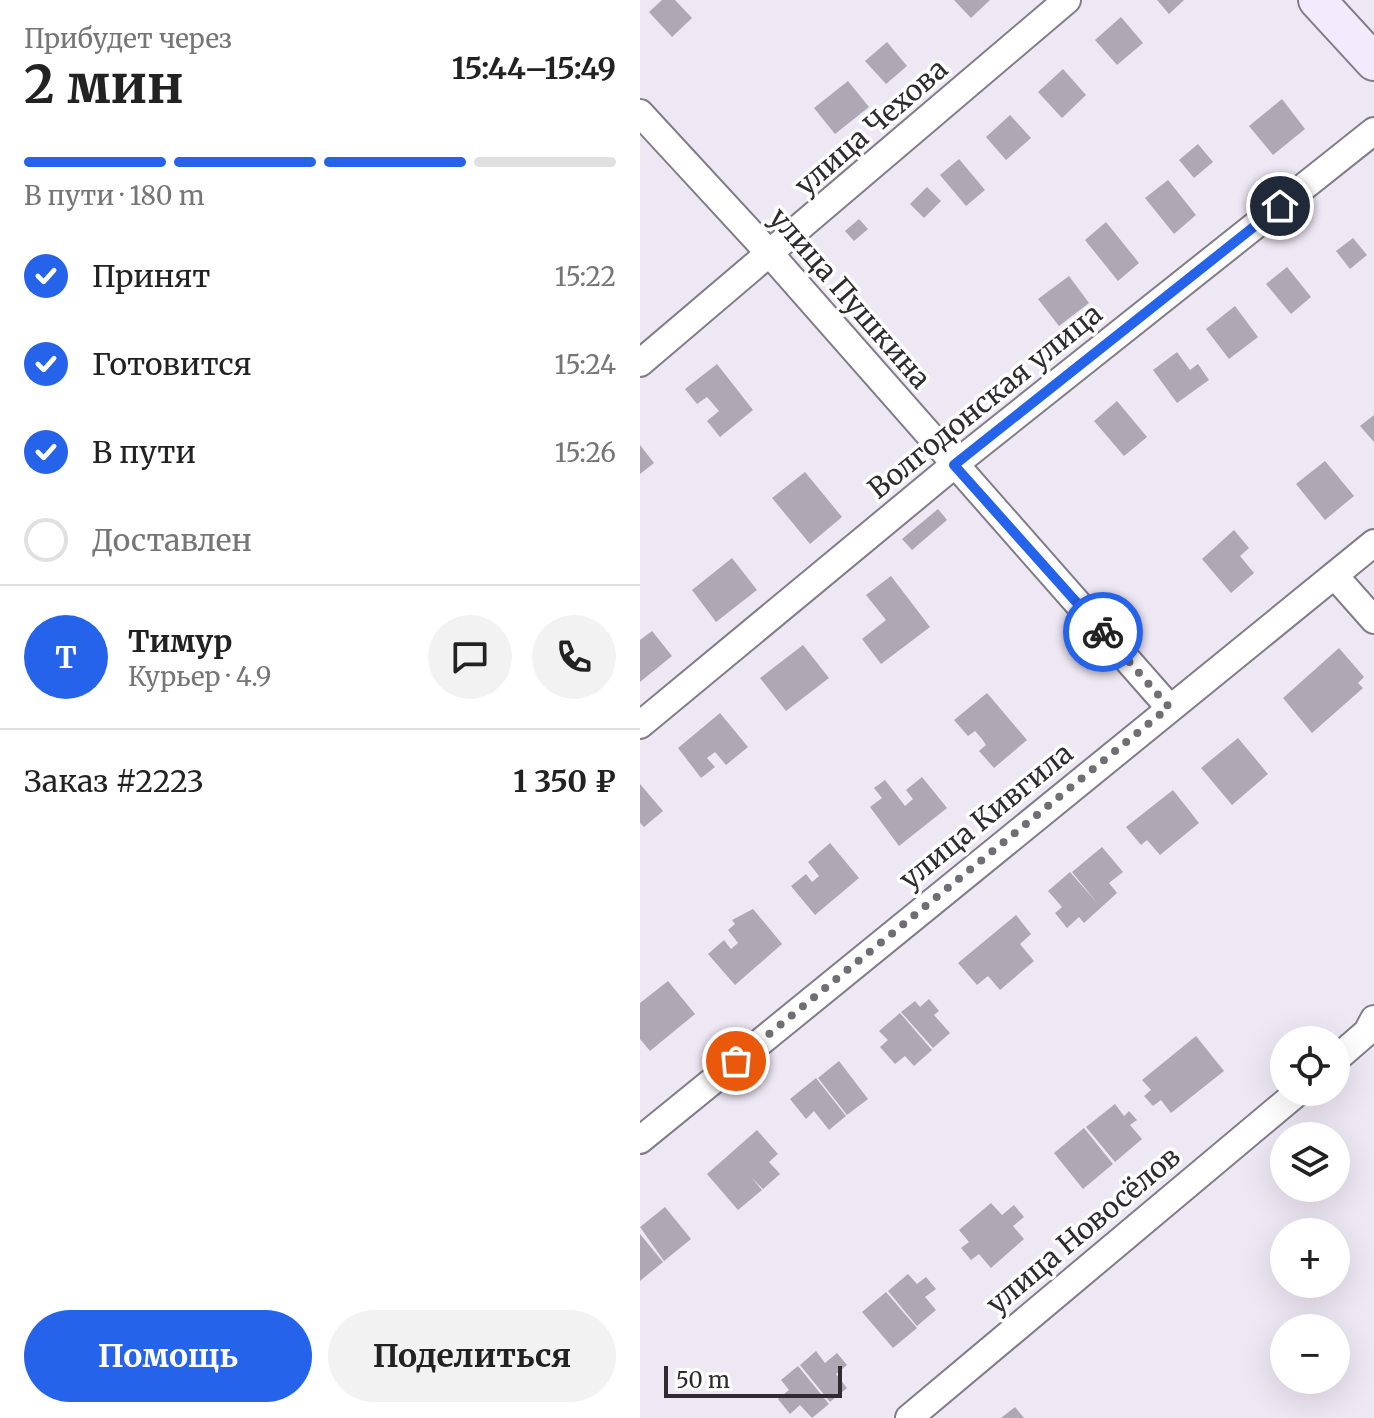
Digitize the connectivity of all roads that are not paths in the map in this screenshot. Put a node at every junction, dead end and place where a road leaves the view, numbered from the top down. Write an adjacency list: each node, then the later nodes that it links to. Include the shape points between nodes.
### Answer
1 (1067, 0): 6 (street, улица Чехова)
2 (1317, 0): 3 (street)
3 (1374, 62)
4 (640, 113): 6 (street, улица Пушкина)
5 (1374, 131): 8 (street, Волгодонская улица)
6 (771, 255): 7 (street, улица Чехова); 8 (street, улица Пушкина)
7 (640, 363)
8 (954, 465): 12 (street, улица Пушкина); 13 (street, Волгодонская улица)
9 (1374, 543): 10 (street, улица Кивгила)
10 (1335, 576): 11 (street); 12 (street, улица Кивгила)
11 (1374, 620)
12 (1169, 707): 17 (street, улица Кивгила)
13 (640, 725)
14 (1374, 1019): 15 (street)
15 (1350, 1047)
16 (1281, 1106): 18 (street, улица Новосёлов)
17 (640, 1140)
18 (909, 1418)

